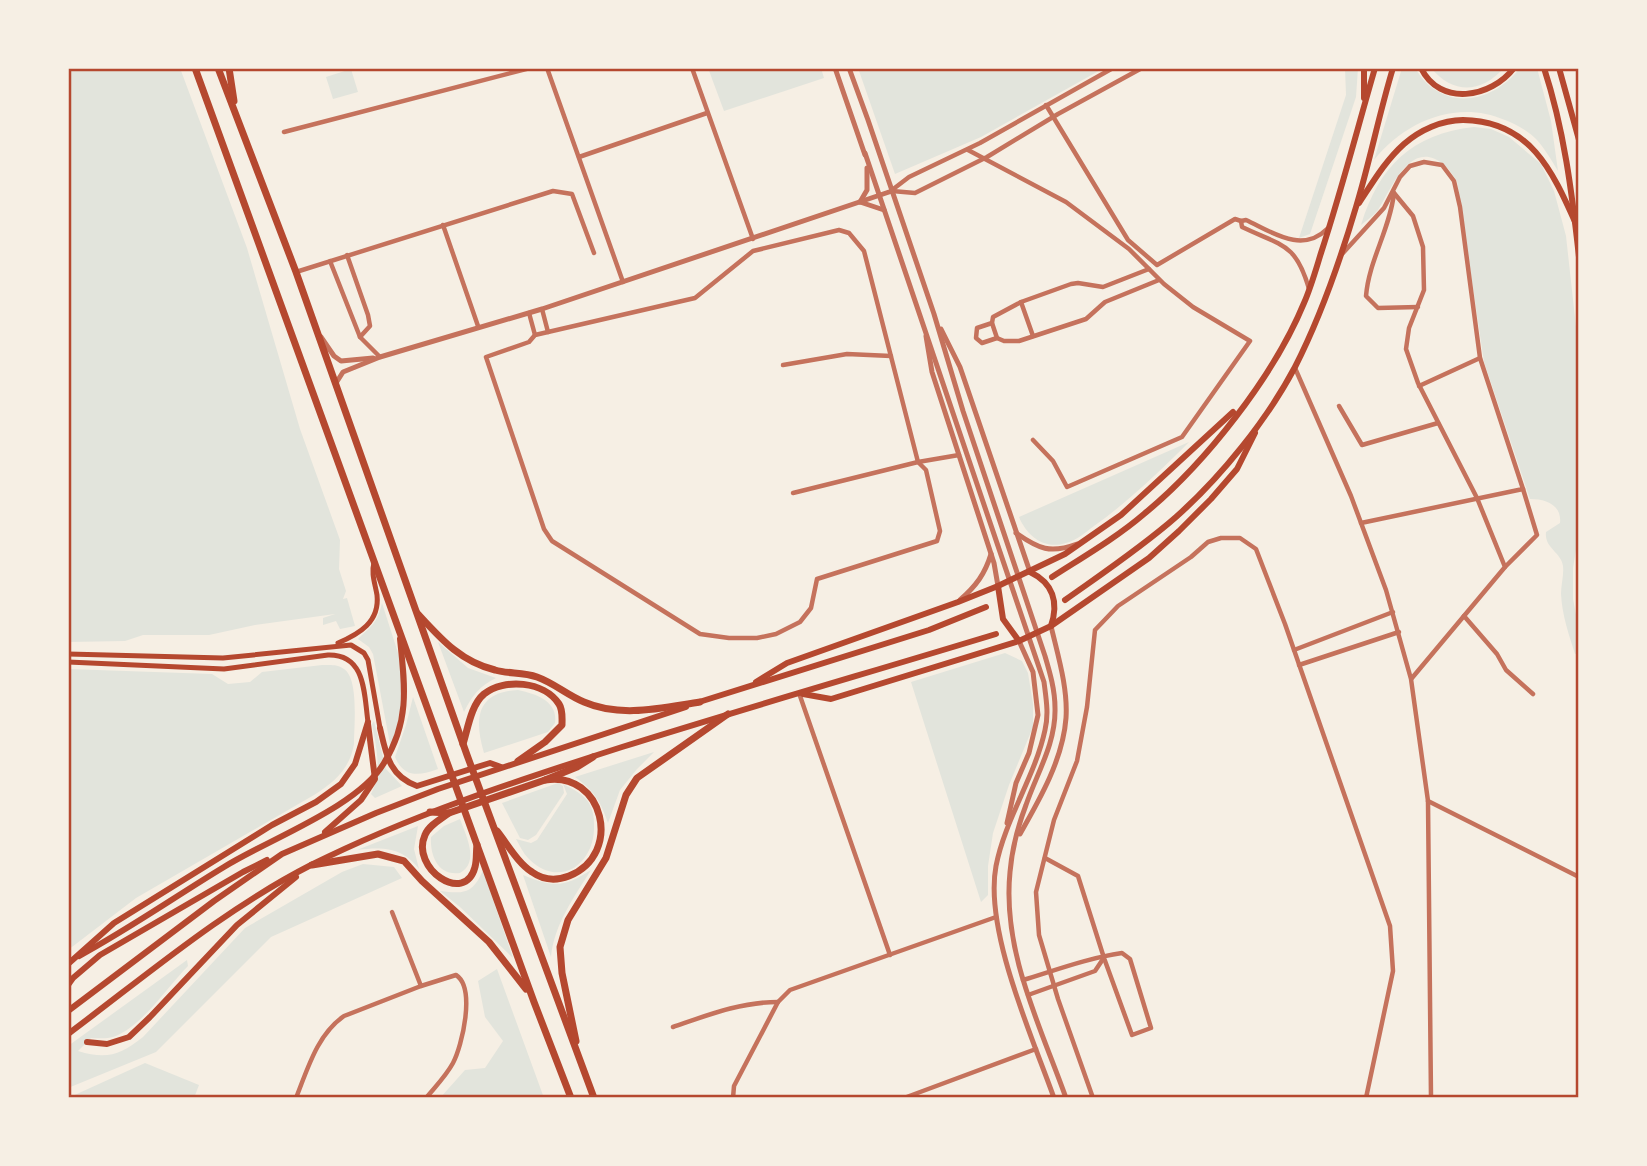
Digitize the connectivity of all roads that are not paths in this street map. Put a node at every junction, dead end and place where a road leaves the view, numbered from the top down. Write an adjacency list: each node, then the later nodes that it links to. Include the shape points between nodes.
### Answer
1 (195, 68): 85 (highway)
2 (218, 68): 22 (highway)
3 (229, 68): 22 (highway)
4 (530, 68): 23 (street)
5 (547, 68): 27 (street)
6 (692, 68): 20 (street)
7 (835, 68): 26 (street)
8 (849, 68): 29 (street)
9 (1113, 68): 18 (street)
10 (1143, 68): 21 (street)
11 (1364, 68): 19 (main road)
12 (1375, 68): 19 (main road)
13 (1394, 68): 33 (main road)
14 (1421, 68): 15 (main road, via 1445,90 1466,94 1494,87)
15 (1514, 68)
16 (1544, 68): 36 (main road, via 1560,125)
17 (1559, 68): 24 (main road)
18 (1046, 105): 21 (street); 25 (street)
19 (1363, 110): 38 (main road)
20 (708, 113): 27 (street); 39 (street)
21 (1054, 117): 28 (street); 35 (street, via 1128,240 1157,265 1235,219)
22 (237, 119): 46 (highway)
23 (284, 132)
24 (1579, 140)
25 (968, 149): 28 (street); 29 (street, via 909,177)
26 (865, 153): 31 (street); 32 (street, via 867,190)
27 (579, 157): 48 (street)
28 (985, 158): 29 (street, via 915,193); 45 (street, via 1066,202)
29 (892, 191): 31 (street); 54 (street)
30 (1394, 192): 42 (street); 51 (street, via 1413,216 1423,247 1424,290); 51 (street, via 1366,296 1378,308); 66 (street, via 1410,166 1424,162 1442,165 1454,181)
31 (879, 195): 32 (street); 34 (street)
32 (860, 202): 34 (street); 39 (street)
33 (1356, 208): 36 (main road, via 1384,164 1406,142 1431,126 1477,121 1497,125 1528,142 1548,168); 42 (main road)
34 (885, 210): 55 (street)
35 (1241, 221): 38 (street, via 1294,242 1318,238); 49 (street, via 1242,227 1292,251)
36 (1576, 224): 43 (main road)
37 (443, 225): 40 (street, via 553,191 572,194); 41 (street); 57 (street)
38 (1330, 227): 49 (main road)
39 (753, 239): 48 (street)
40 (594, 253)
41 (347, 255): 44 (street); 62 (street, via 370,326)
42 (1340, 256): 68 (main road)
43 (1579, 257)
44 (330, 261): 46 (street); 62 (street)
45 (1149, 269): 47 (street); 50 (street, via 1103,287 1074,284)
46 (296, 272): 58 (highway)
47 (1159, 280): 61 (street, via 1105,302 1086,319); 75 (street, via 1192,307 1250,341 1181,437 1067,487 1053,461)
48 (623, 282): 52 (street)
49 (1309, 289): 70 (main road, via 1278,358)
50 (1021, 302): 56 (street, via 995,315); 61 (street)
51 (1418, 307): 69 (street, via 1406,349)
52 (542, 309): 53 (street); 59 (street)
53 (529, 313): 57 (street); 60 (street)
54 (934, 314): 82 (street, via 960,367); 132 (street, via 1050,674 1055,709 1047,754)
55 (923, 319): 76 (street, via 932,372); 131 (street, via 1044,682 1046,728)
56 (992, 323): 63 (street); 63 (street, via 977,328 976,338 982,343)
57 (478, 326): 65 (street)
58 (317, 332): 65 (street, via 341,361); 71 (highway)
59 (548, 332): 60 (street); 64 (street, via 695,298 753,251 839,230 849,233 864,251)
60 (535, 335): 77 (street, via 529,342 486,357 544,529 552,541 700,634 757,638 776,634 800,622 811,608 817,579 937,541 940,531 926,470)
61 (1033, 336): 63 (street, via 1015,341)
62 (360, 337): 65 (street)
63 (998, 338)
64 (891, 356): 67 (street, via 847,354); 77 (street)
65 (380, 357): 71 (street, via 338,376)
66 (1480, 358): 69 (street); 78 (street)
67 (783, 365)
68 (1295, 367): 73 (main road); 81 (street)
69 (1419, 386): 74 (street)
70 (1248, 400): 83 (main road, via 1121,515); 88 (main road, via 1196,465 1145,513)
71 (341, 403): 93 (highway)
72 (1339, 406): 74 (street, via 1362,446)
73 (1261, 422): 90 (main road, via 1178,515); 97 (main road, via 1237,469 1179,531 1149,558)
74 (1438, 423): 80 (street)
75 (1033, 440)
76 (958, 455): 77 (street); 84 (street)
77 (918, 462): 79 (street)
78 (1523, 489): 80 (street); 86 (street, via 1537,535)
79 (793, 493)
80 (1477, 498): 81 (street); 86 (street)
81 (1361, 523): 94 (street)
82 (1016, 533): 83 (street, via 1049,550); 87 (street)
83 (1083, 541): 87 (main road)
84 (991, 554): 89 (street); 91 (street, via 976,586)
85 (374, 562): 96 (highway); 101 (main road, via 377,597 373,619 362,631)
86 (1505, 567): 95 (street)
87 (1030, 572): 89 (main road); 97 (main road, via 1048,584 1054,596 1056,613)
88 (1052, 577)
89 (998, 586): 91 (main road); 100 (main road, via 1003,619)
90 (1065, 600)
91 (958, 602): 112 (main road, via 787,663)
92 (986, 607): 112 (main road, via 947,624)
93 (415, 610): 115 (highway, via 446,645 466,659 499,671 534,676 595,706 638,711); 119 (highway)
94 (1393, 612): 98 (street); 102 (street)
95 (1464, 616): 111 (street); 114 (street, via 1506,670)
96 (398, 624): 133 (highway); 141 (main road, via 405,687 401,726 385,762 358,792 226,865)
97 (1051, 626): 100 (main road); 132 (street, via 1066,719 1054,766)
98 (1399, 632): 110 (street); 111 (street)
99 (996, 634): 113 (main road)
100 (1019, 641): 113 (main road, via 831,699); 131 (street, via 1034,672 1038,715)
101 (331, 646): 105 (main road); 106 (main road); 118 (main road, via 351,645 364,653)
102 (1294, 650): 110 (street); 135 (street, via 1256,549 1240,538 1208,542 1118,606 1095,630 1077,761)
103 (68, 654): 104 (main road)
104 (85, 654): 106 (main road); 108 (main road)
105 (330, 655): 109 (main road); 117 (main road, via 347,658 357,668)
106 (252, 657): 109 (main road)
107 (68, 663): 108 (main road)
108 (85, 663): 109 (main road)
109 (254, 665)
110 (1299, 665): 168 (street, via 1390,926 1392,971)
111 (1411, 679): 126 (street)
112 (749, 687): 115 (main road)
113 (799, 693): 116 (main road); 140 (street)
114 (1533, 694)
115 (700, 702): 121 (main road)
116 (728, 714): 120 (main road); 157 (highway, via 637,778 626,795 606,858 568,920 560,947 562,973)
117 (368, 722): 130 (main road, via 375,779 352,809); 141 (main road, via 355,764 341,784 114,923)
118 (380, 728): 124 (main road, via 394,772)
119 (463, 745): 121 (highway, via 473,711 485,694 509,684 537,688 559,703 562,725); 129 (highway)
120 (593, 757): 123 (highway); 127 (main road)
121 (518, 761): 122 (main road)
122 (501, 767): 124 (main road, via 490,763); 125 (main road)
123 (545, 780): 128 (highway); 129 (highway, via 572,782 590,796 598,811 602,830 589,863 570,875 547,879 534,874)
124 (417, 786): 125 (main road)
125 (408, 801): 130 (main road)
126 (1428, 801): 137 (street); 169 (street)
127 (430, 812): 128 (highway); 136 (main road)
128 (449, 813): 133 (highway, via 424,837 424,854 433,874 451,883 464,881 475,867)
129 (492, 824): 157 (highway)
130 (320, 837): 134 (main road)
131 (1004, 840): 139 (street, via 996,867)
132 (1015, 842): 145 (street, via 1009,918)
133 (477, 844): 149 (highway)
134 (282, 854): 146 (main road, via 100,955); 152 (main road)
135 (1045, 858): 142 (street, via 1078,876); 144 (street, via 1036,892 1039,936)
136 (312, 865): 149 (highway, via 378,854 404,861 489,942); 154 (main road, via 216,924); 155 (main road, via 237,925 129,1037 107,1044)
137 (1579, 877)
138 (393, 912): 148 (street)
139 (996, 917): 140 (street); 156 (street)
140 (890, 955): 151 (street, via 790,990)
141 (79, 956): 143 (main road)
142 (1104, 958): 142 (street, via 1122,953 1130,959 1151,1028 1132,1035); 144 (street, via 1090,958); 147 (street, via 1095,971)
143 (68, 964)
144 (1050, 972): 145 (street); 147 (street)
145 (1023, 980): 150 (street)
146 (68, 985)
147 (1054, 985): 150 (street); 167 (street)
148 (421, 986): 159 (street, via 333,1024 324,1033); 160 (street, via 456,975 465,988 460,1048)
149 (531, 995): 161 (highway)
150 (1028, 995): 166 (street)
151 (778, 1002): 153 (street, via 730,1008); 163 (street, via 734,1086)
152 (68, 1011)
153 (673, 1027)
154 (68, 1034)
155 (87, 1042)
156 (1037, 1049): 158 (street); 165 (street)
157 (581, 1066): 162 (highway)
158 (918, 1095): 164 (street)
159 (296, 1098)
160 (426, 1098)
161 (571, 1098)
162 (594, 1098)
163 (733, 1098)
164 (904, 1098)
165 (1054, 1098)
166 (1066, 1098)
167 (1093, 1098)
168 (1366, 1098)
169 (1431, 1098)

